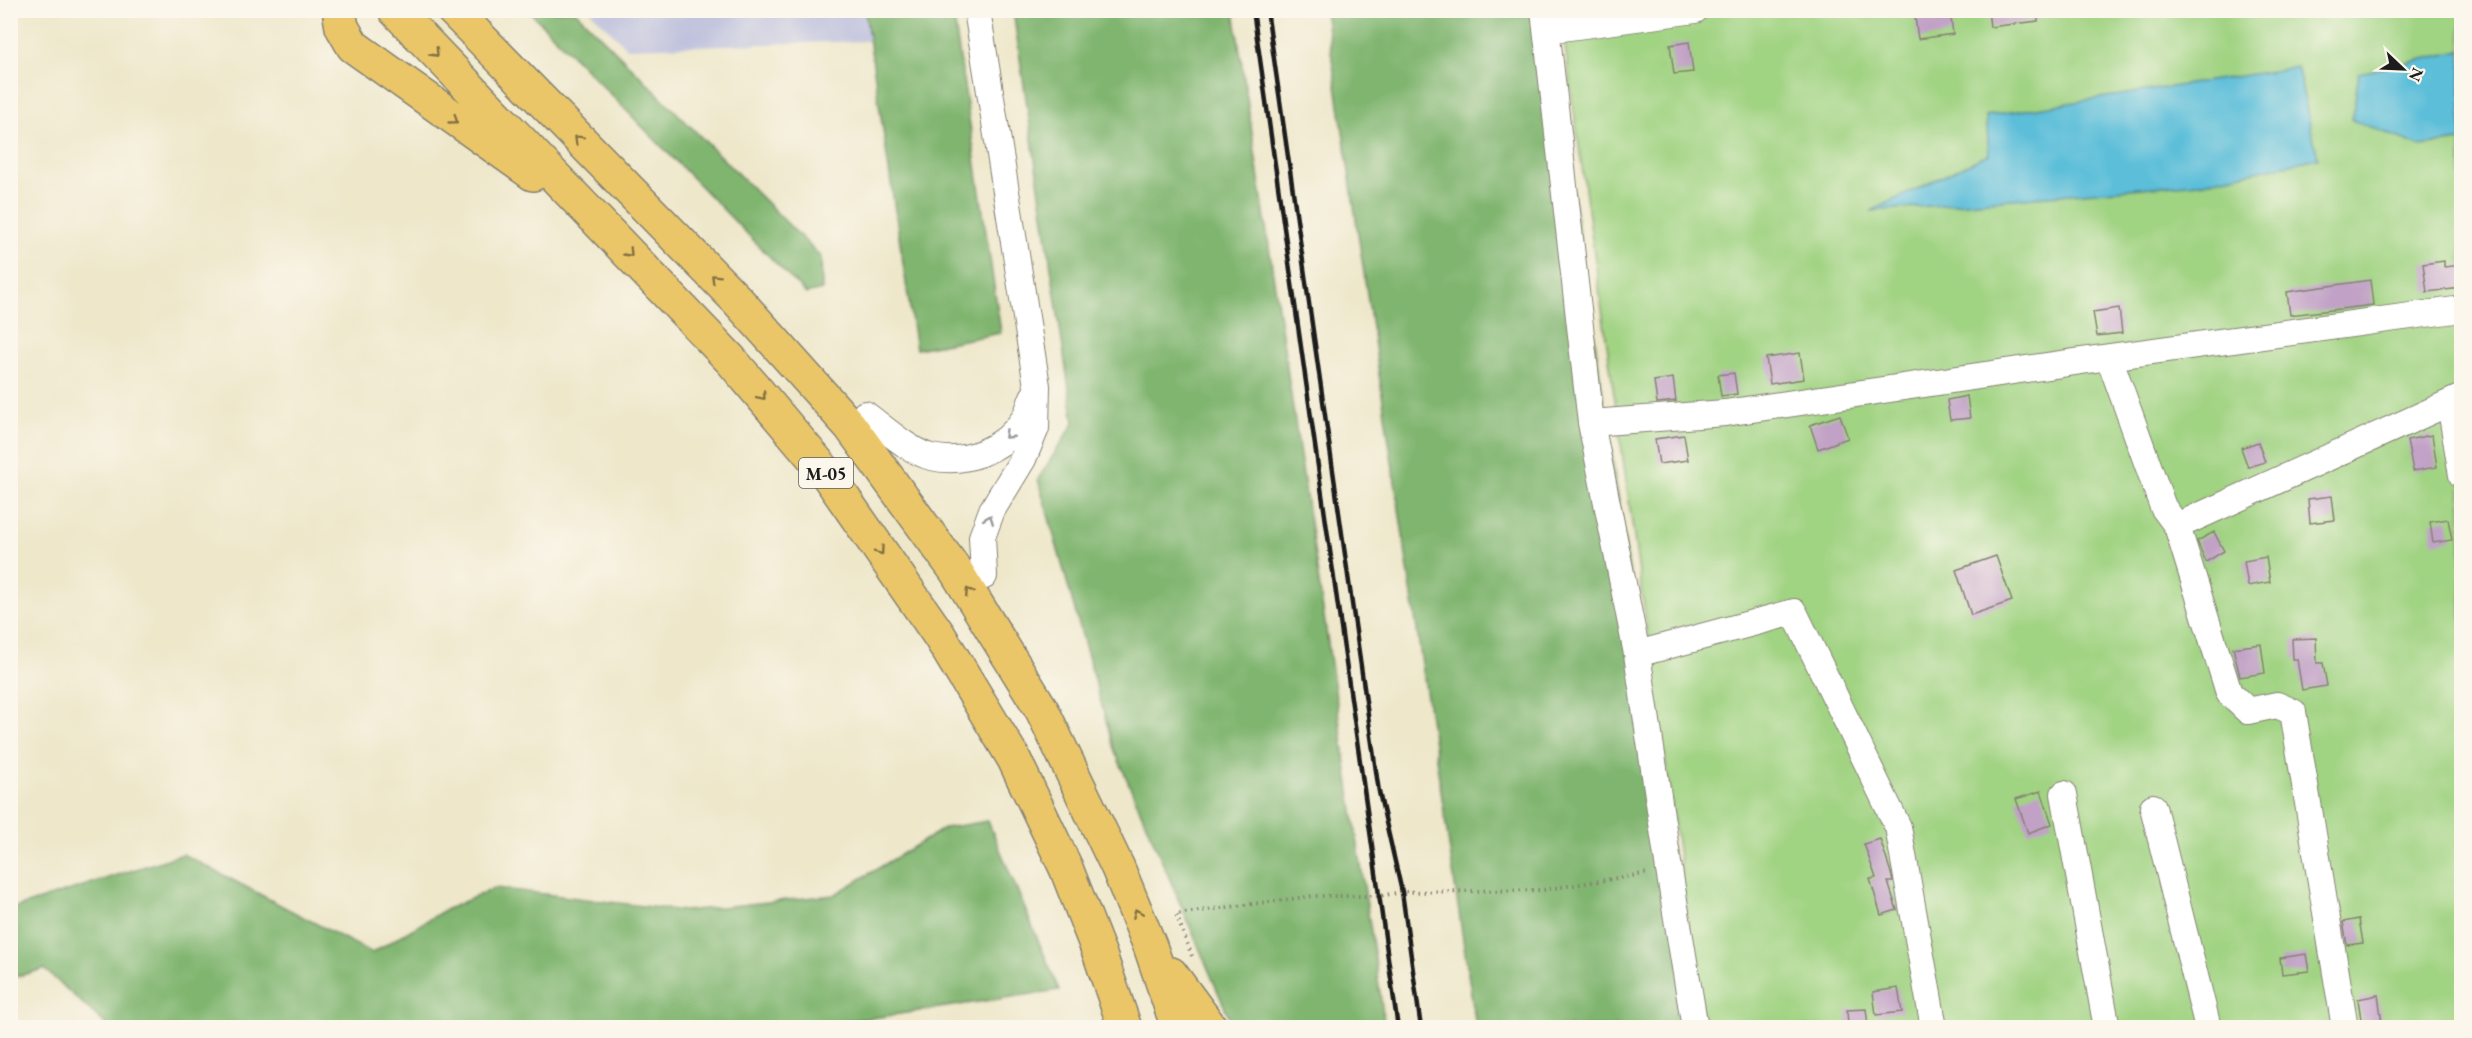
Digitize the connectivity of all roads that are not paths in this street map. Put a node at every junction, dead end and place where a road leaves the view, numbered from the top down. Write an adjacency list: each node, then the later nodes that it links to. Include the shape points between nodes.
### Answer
1 (339, 10): 7 (highway, one-way to 7, via 342,27 353,46)
2 (395, 10): 7 (highway, М-05, one-way to 7)
3 (453, 10): 8 (highway, М-05, one-way to 3)
4 (977, 10): 11 (street)
5 (1695, 10): 6 (street)
6 (1545, 20): 14 (street)
7 (594, 216): 23 (highway, М-05, one-way to 23, via 731,360 824,470 939,635 1014,759 1066,868)
8 (738, 300): 13 (highway, via 816,357); 19 (highway, М-05, one-way to 8, via 956,571 856,435)
9 (2462, 309): 10 (street)
10 (2109, 357): 14 (street, via 1725,413); 16 (street, via 2163,507)
11 (1037, 386): 13 (street, one-way to 13, via 1024,419 1004,440 980,456 931,457 910,447); 17 (street, one-way to 11, via 982,537 992,510 1023,459 1036,428)
12 (2456, 400): 15 (street); 16 (street)
13 (865, 414): 17 (highway)
14 (1591, 423): 18 (street)
15 (2462, 475)
16 (2177, 526): 30 (street, via 2229,693 2248,711 2277,705 2293,712)
17 (984, 576): 19 (highway, via 1024,644)
18 (1637, 654): 26 (street); 27 (street, via 1794,612 1898,827)
19 (1042, 710): 22 (highway, М-05, one-way to 19, via 1118,868)
20 (2064, 794): 28 (street)
21 (2153, 807): 29 (street)
22 (1150, 946): 24 (highway, М-05); 25 (highway)
23 (1125, 1028)
24 (1178, 1028)
25 (1211, 1028)
26 (1695, 1028)
27 (1934, 1028)
28 (2107, 1028)
29 (2208, 1028)
30 (2345, 1028)

